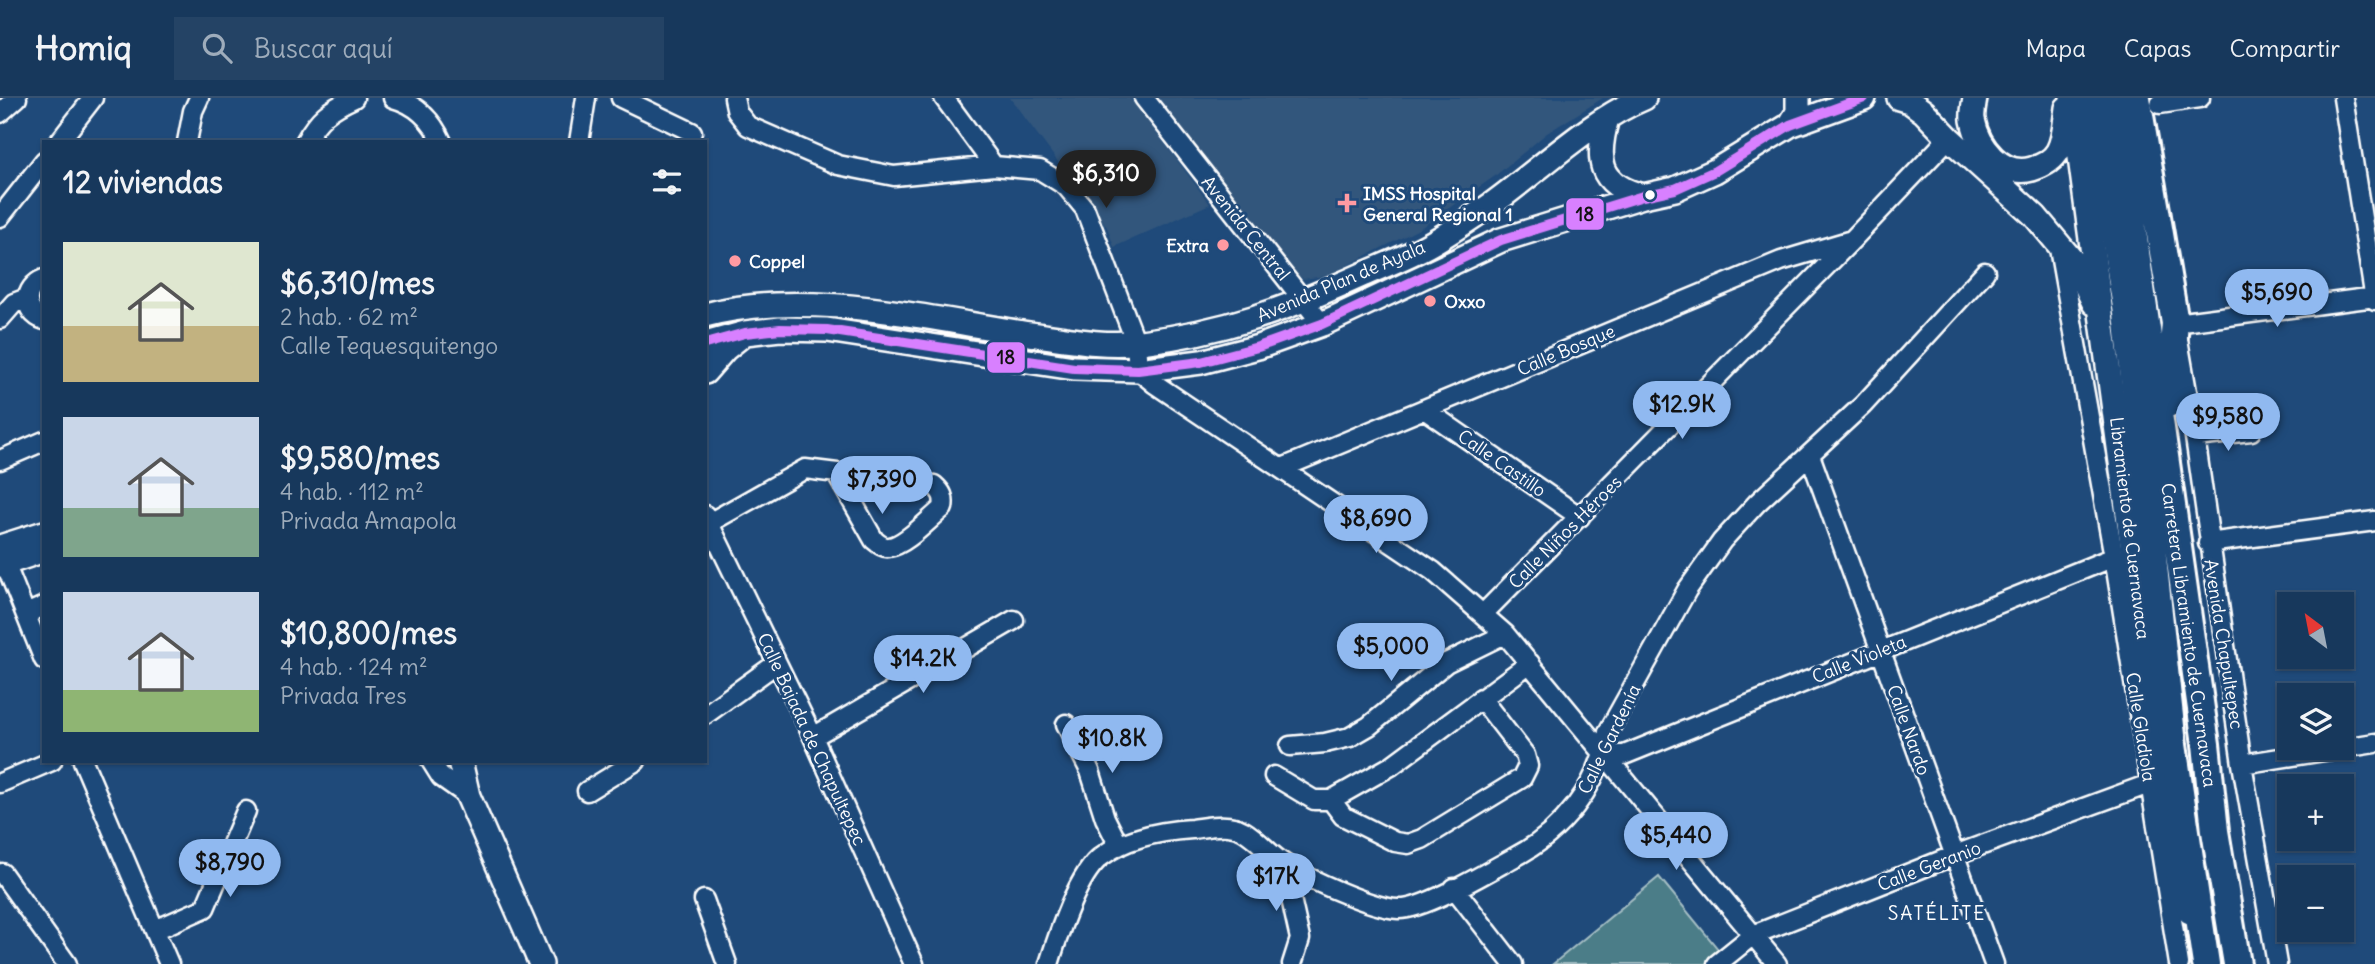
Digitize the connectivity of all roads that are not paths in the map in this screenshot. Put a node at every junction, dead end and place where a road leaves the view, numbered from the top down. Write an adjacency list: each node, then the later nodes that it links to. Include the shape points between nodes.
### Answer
1 (17, 98): 22 (street)
2 (93, 98): 26 (street)
3 (199, 98): 27 (street)
4 (354, 98): 28 (street, via 317,121)
5 (393, 98): 29 (street, via 425,115)
6 (586, 98): 30 (street)
7 (621, 98): 25 (street)
8 (734, 98): 33 (street, via 748,127 838,165 894,176)
9 (944, 98): 33 (street)
10 (1144, 98): 42 (street, Avenida Central)
11 (1644, 98): 23 (main road, Avenida Plan de Ayala)
12 (1798, 98): 24 (main road, via 1798,112)
13 (1864, 98): 24 (main road, Avenida Plan de Ayala)
14 (1899, 98): 37 (main road, via 1924,112)
15 (1975, 98): 16 (main road, via 1972,117 1986,151 2008,170 2025,171 2042,166 2057,152)
16 (2070, 98): 46 (main road, Libramiento de Cuernavaca)
17 (2092, 98): 108 (highway, Carretera Libramiento de Cuernavaca, via 2127,313 2173,745)
18 (2114, 98): 58 (highway, Carretera Libramiento de Cuernavaca)
19 (2200, 98): 21 (street)
20 (2343, 98): 41 (street)
21 (2148, 101): 47 (highway)
22 (0, 113)
23 (1607, 118): 34 (main road, via 1600,155 1606,172 1616,186); 42 (main road, Avenida Plan de Ayala, via 1430,244)
24 (1790, 125): 34 (main road, Avenida Plan de Ayala, via 1715,171 1675,189)
25 (692, 132)
26 (61, 140)
27 (187, 140)
28 (306, 140)
29 (441, 140)
30 (579, 140)
31 (1945, 142): 36 (street, Calle Niños Héroes)
32 (42, 164): 35 (street)
33 (994, 166): 51 (street, via 1041,170 1066,186 1085,209)
34 (1643, 196): 48 (main road, Avenida Plan de Ayala, via 1501,240)
35 (0, 217)
36 (1852, 240): 54 (street, Calle Bosque, via 1781,261); 63 (street, Calle Niños Héroes)
37 (2058, 242): 46 (main road, via 2076,265); 69 (street, Calle Gladiola)
38 (1984, 272): 59 (street, Calle Gardenía, via 1863,405)
39 (42, 280): 40 (street, via 34,283)
40 (27, 298): 44 (street, via 14,303); 45 (street, via 33,314)
41 (2375, 298): 47 (street)
42 (1305, 300): 48 (street, Avenida Central); 51 (main road, Avenida Plan de Ayala, via 1196,335)
43 (711, 310): 51 (main road, Avenida Plan de Ayala, via 828,304 1078,340)
44 (0, 319)
45 (42, 319)
46 (2103, 320): 108 (main road, Libramiento de Cuernavaca, via 2176,871)
47 (2175, 323): 56 (street, Avenida Chapultepec); 58 (highway)
48 (1322, 324): 53 (main road, Avenida Plan de Ayala, via 1201,362)
49 (745, 333): 50 (main road, Avenida Plan de Ayala); 52 (main road); 53 (main road, Avenida Plan de Ayala, via 827,330 1074,368)
50 (707, 343)
51 (1136, 343): 53 (street)
52 (707, 370)
53 (1138, 370): 61 (street)
54 (1424, 409): 61 (street, Calle Bosque); 63 (street, Calle Castillo)
55 (2251, 431): 56 (street)
56 (2194, 437): 67 (street, Avenida Chapultepec)
57 (42, 442): 60 (street)
58 (2164, 448): 121 (highway, Carretera Libramiento de Cuernavaca)
59 (1810, 455): 76 (street, Calle Nardo); 86 (street, Calle Gardenía, via 1721,541 1608,732)
60 (0, 460)
61 (1282, 468): 73 (street, via 1433,571)
62 (836, 473): 62 (street, via 934,485 942,492 943,508 901,544 883,547 874,540); 64 (street, via 805,469)
63 (1580, 517): 73 (street, Calle Niños Héroes)
64 (707, 519): 78 (street, Calle Bajada de Chapultepec)
65 (2375, 521): 67 (street)
66 (42, 534): 70 (main road)
67 (2208, 542): 92 (street, Avenida Chapultepec)
68 (42, 550): 70 (main road)
69 (2114, 557): 76 (street, Calle Violeta); 95 (street, Calle Gladiola)
70 (2, 558): 72 (street)
71 (42, 607): 72 (street)
72 (26, 614): 77 (street)
73 (1483, 614): 75 (street)
74 (1014, 620): 83 (street)
75 (1505, 634): 79 (street); 85 (street, via 1446,663 1350,737)
76 (1880, 651): 86 (street, Calle Violeta, via 1624,755); 101 (street, Calle Nardo)
77 (42, 655)
78 (777, 663): 81 (street); 83 (street, Calle Bajada de Chapultepec)
79 (1530, 663): 80 (street); 86 (street)
80 (1481, 698): 98 (street, via 1391,766); 98 (street, via 1525,755 1528,766 1522,778 1408,844 1343,816)
81 (707, 714)
82 (1066, 724): 100 (street)
83 (813, 737): 113 (street, Calle Bajada de Chapultepec)
84 (2375, 743): 92 (street)
85 (1290, 746)
86 (1604, 755): 104 (street, Calle Gardenía, via 1569,817 1521,854); 107 (street)
87 (47, 763): 94 (street)
88 (84, 763): 106 (street)
89 (432, 763): 97 (street, via 441,777)
90 (460, 763): 97 (main road)
91 (633, 763): 96 (street)
92 (2242, 764): 122 (street, Avenida Chapultepec)
93 (1274, 776): 98 (street, via 1314,800)
94 (0, 783)
95 (2150, 784): 101 (street, Calle Geranio); 120 (street, Calle Gladiola)
96 (587, 790)
97 (468, 796): 111 (main road)
98 (1331, 800)
99 (246, 811): 106 (street, via 205,908)
100 (1119, 846): 102 (street, Calle Gardenía, via 1161,831 1228,826 1243,830); 114 (street, Calle Gardenía, via 1086,872)
101 (1955, 855): 107 (street, Calle Geranio); 119 (street, Calle Nardo)
102 (1283, 863): 104 (street, Calle Gardenía, via 1383,907 1401,910); 115 (street, via 1300,939)
103 (2, 873): 109 (street)
104 (1454, 888): 116 (street)
105 (704, 900): 112 (street)
106 (155, 930): 110 (street)
107 (1753, 934): 117 (street, Calle Geranio); 118 (street)
108 (2205, 959)
109 (67, 964)
110 (169, 964)
111 (541, 964)
112 (727, 964)
113 (914, 964)
114 (1049, 964)
115 (1292, 964)
116 (1513, 964)
117 (1717, 964)
118 (1777, 964)
119 (1994, 964)
120 (2179, 964)
121 (2236, 964)
122 (2277, 964)

